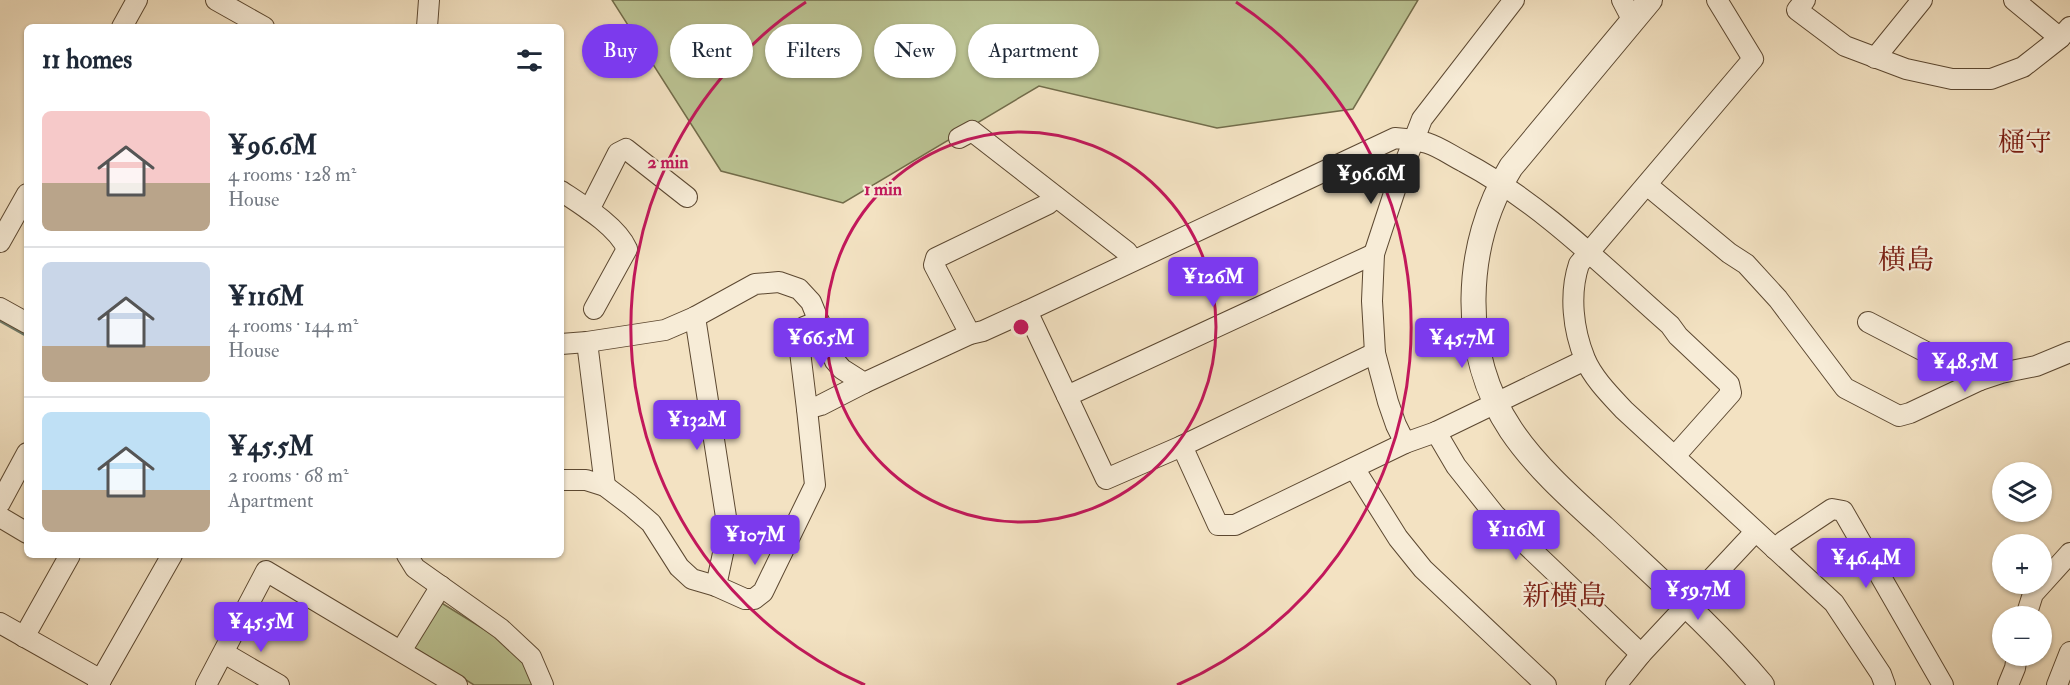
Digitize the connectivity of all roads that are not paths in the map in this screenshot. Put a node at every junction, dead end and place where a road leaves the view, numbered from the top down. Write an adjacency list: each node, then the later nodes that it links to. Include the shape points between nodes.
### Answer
1 (137, 0): 11 (street)
2 (216, 0): 12 (street)
3 (429, 0): 13 (street)
4 (1514, 0): 17 (street, via 1422,119)
5 (1650, 0): 10 (street)
6 (1717, 0): 19 (street, via 1753,59)
7 (1804, 0): 15 (street, via 1797,10 1845,46)
8 (1922, 0): 15 (street)
9 (2014, 0): 14 (street)
10 (1628, 11): 18 (street)
11 (124, 24)
12 (259, 24)
13 (427, 24)
14 (2065, 33): 15 (street, via 2023,67 1991,79 1952,79)
15 (1875, 58)
16 (959, 138): 22 (street, via 972,131)
17 (1414, 139): 18 (street); 27 (street); 28 (street, via 1395,138)
18 (1501, 183): 26 (street); 45 (street, via 1480,244 1473,285 1474,327)
19 (1647, 185): 26 (street); 42 (street, via 1746,264 1778,299 1845,388 1899,416)
20 (564, 193): 24 (street)
21 (687, 197): 24 (street, via 626,149 618,153)
22 (1056, 197): 28 (street, via 1127,252); 36 (street, via 936,258 934,265)
23 (24, 199): 25 (street)
24 (589, 210): 29 (street, via 623,239 627,249)
25 (0, 242)
26 (1590, 253): 41 (street, via 1579,264 1573,280 1574,319); 50 (street, via 1670,324 1729,384 1731,393)
27 (1374, 254): 40 (street); 44 (street)
28 (1133, 261): 30 (street)
29 (594, 309)
30 (1027, 312): 36 (street); 44 (street)
31 (2, 313): 34 (street)
32 (695, 317): 33 (street, via 755,285 779,282 799,289 811,302); 37 (street, via 665,330); 65 (street, via 728,530)
33 (819, 321): 43 (street, via 835,361); 46 (street, via 804,327 798,335)
34 (24, 322)
35 (1868, 322): 42 (street)
36 (970, 334): 43 (street)
37 (587, 342): 38 (street); 54 (street)
38 (564, 344)
39 (2070, 352): 42 (street, via 2036,366)
40 (1375, 353): 48 (street, via 1388,402); 49 (street)
41 (1585, 360): 45 (street); 50 (street, via 1605,390)
42 (1980, 380)
43 (864, 383): 46 (street)
44 (1067, 396): 49 (street, via 1106,479)
45 (1495, 402): 47 (street); 66 (street, via 1533,459)
46 (807, 409): 65 (street, via 815,485 763,592 754,599 745,599)
47 (1437, 432): 48 (street); 73 (street, via 1456,466 1495,515)
48 (1406, 443): 52 (street)
49 (1182, 446): 52 (street, via 1218,525 1235,525)
50 (1675, 456): 58 (street)
51 (24, 459): 55 (street)
52 (1354, 468): 81 (street, via 1398,538 1423,569)
53 (564, 480): 54 (street, via 586,480)
54 (605, 486): 65 (street, via 651,523 679,567 692,579)
55 (0, 503)
56 (0, 517): 57 (street)
57 (24, 531)
58 (1755, 532): 59 (street); 66 (street)
59 (1775, 549): 83 (street, via 1834,603); 84 (street, via 1832,509 1843,511)
60 (2070, 553): 67 (street, via 2033,594)
61 (67, 558): 69 (street)
62 (170, 558): 75 (street)
63 (409, 558): 64 (street, via 415,568)
64 (441, 586): 70 (street); 80 (street, via 501,629 531,657)
65 (716, 586)
66 (1687, 605): 73 (street); 82 (street)
67 (2029, 606)
68 (0, 623): 69 (street)
69 (24, 637): 75 (street)
70 (400, 651): 72 (street, via 266,571); 79 (street)
71 (2070, 652): 86 (street)
72 (224, 653): 77 (street); 78 (street)
73 (1641, 654): 76 (street)
74 (2015, 666): 85 (street)
75 (100, 683)
76 (1623, 683)
77 (206, 685)
78 (279, 685)
79 (457, 685)
80 (543, 685)
81 (1546, 685)
82 (1762, 685)
83 (1884, 685)
84 (1943, 685)
85 (2008, 685)
86 (2057, 685)

